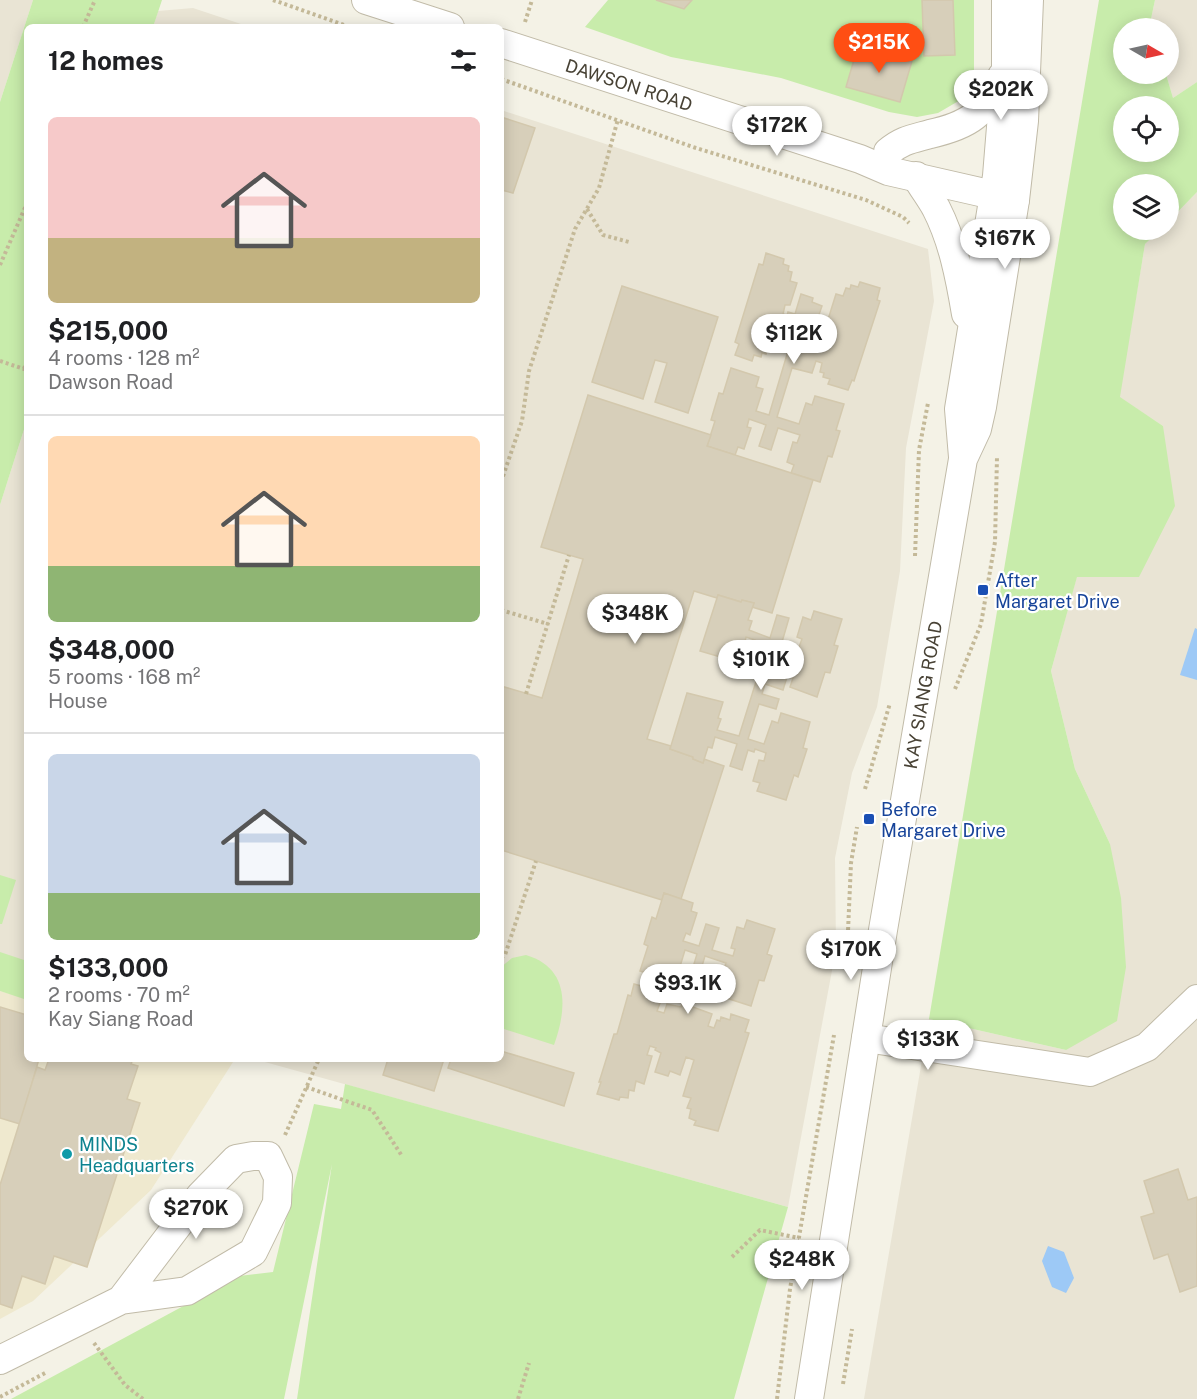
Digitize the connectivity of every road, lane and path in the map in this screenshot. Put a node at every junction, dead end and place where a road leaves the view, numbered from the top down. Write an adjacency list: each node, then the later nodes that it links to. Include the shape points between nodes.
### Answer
1 (95, 0): 7 (path)
2 (273, 0): 8 (path)
3 (366, 0): 9 (street)
4 (532, 0): 10 (path)
5 (1006, 0): 11 (street)
6 (1029, 0): 17 (street, via 1024,121)
7 (84, 24)
8 (341, 24)
9 (441, 24)
10 (512, 36): 15 (street, DAWSON ROAD)
11 (1006, 66): 14 (street, via 981,111 961,126 898,143); 17 (street)
12 (504, 80): 13 (path)
13 (618, 119): 18 (path, via 599,188); 20 (path, via 696,148 866,200)
14 (888, 152): 15 (street, via 874,152); 17 (street)
15 (860, 159): 16 (street, DAWSON ROAD, via 882,169)
16 (916, 176): 17 (street, DAWSON ROAD); 23 (street, via 936,207 948,238 959,273)
17 (1006, 188): 23 (street, KAY SIANG ROAD); 27 (street, KAY SIANG ROAD, via 980,418)
18 (587, 209): 21 (path, via 603,235); 28 (path, via 575,230 533,360 522,422)
19 (24, 210): 22 (path)
20 (910, 224)
21 (629, 242)
22 (0, 265)
23 (970, 337): 27 (street, KAY SIANG ROAD, via 959,410)
24 (0, 361): 25 (path)
25 (24, 368)
26 (930, 392): 30 (path, via 919,450)
27 (963, 459): 42 (street, KAY SIANG ROAD)
28 (504, 473)
29 (569, 555): 32 (path)
30 (914, 562)
31 (504, 611): 32 (path)
32 (548, 624): 33 (path)
33 (526, 694)
34 (890, 702): 35 (path)
35 (865, 789)
36 (858, 827): 39 (path, via 851,863)
37 (536, 861): 38 (path)
38 (504, 956)
39 (847, 960)
40 (1197, 999): 42 (street, via 1147,1047 1090,1072)
41 (836, 1028): 47 (path)
42 (866, 1038): 56 (street, KAY SIANG ROAD)
43 (318, 1062): 44 (path)
44 (306, 1087): 45 (path, via 284,1138); 46 (path, via 372,1110)
45 (268, 1156): 49 (street, via 236,1159 201,1196); 49 (street, via 278,1178 277,1203 253,1252 188,1291)
46 (402, 1156)
47 (799, 1238): 48 (path, via 760,1230); 55 (path)
48 (732, 1257)
49 (121, 1300): 51 (street)
50 (93, 1341): 53 (path, via 125,1385)
51 (0, 1360)
52 (529, 1363): 54 (path)
53 (143, 1399)
54 (518, 1399)
55 (777, 1399)
56 (809, 1399)

